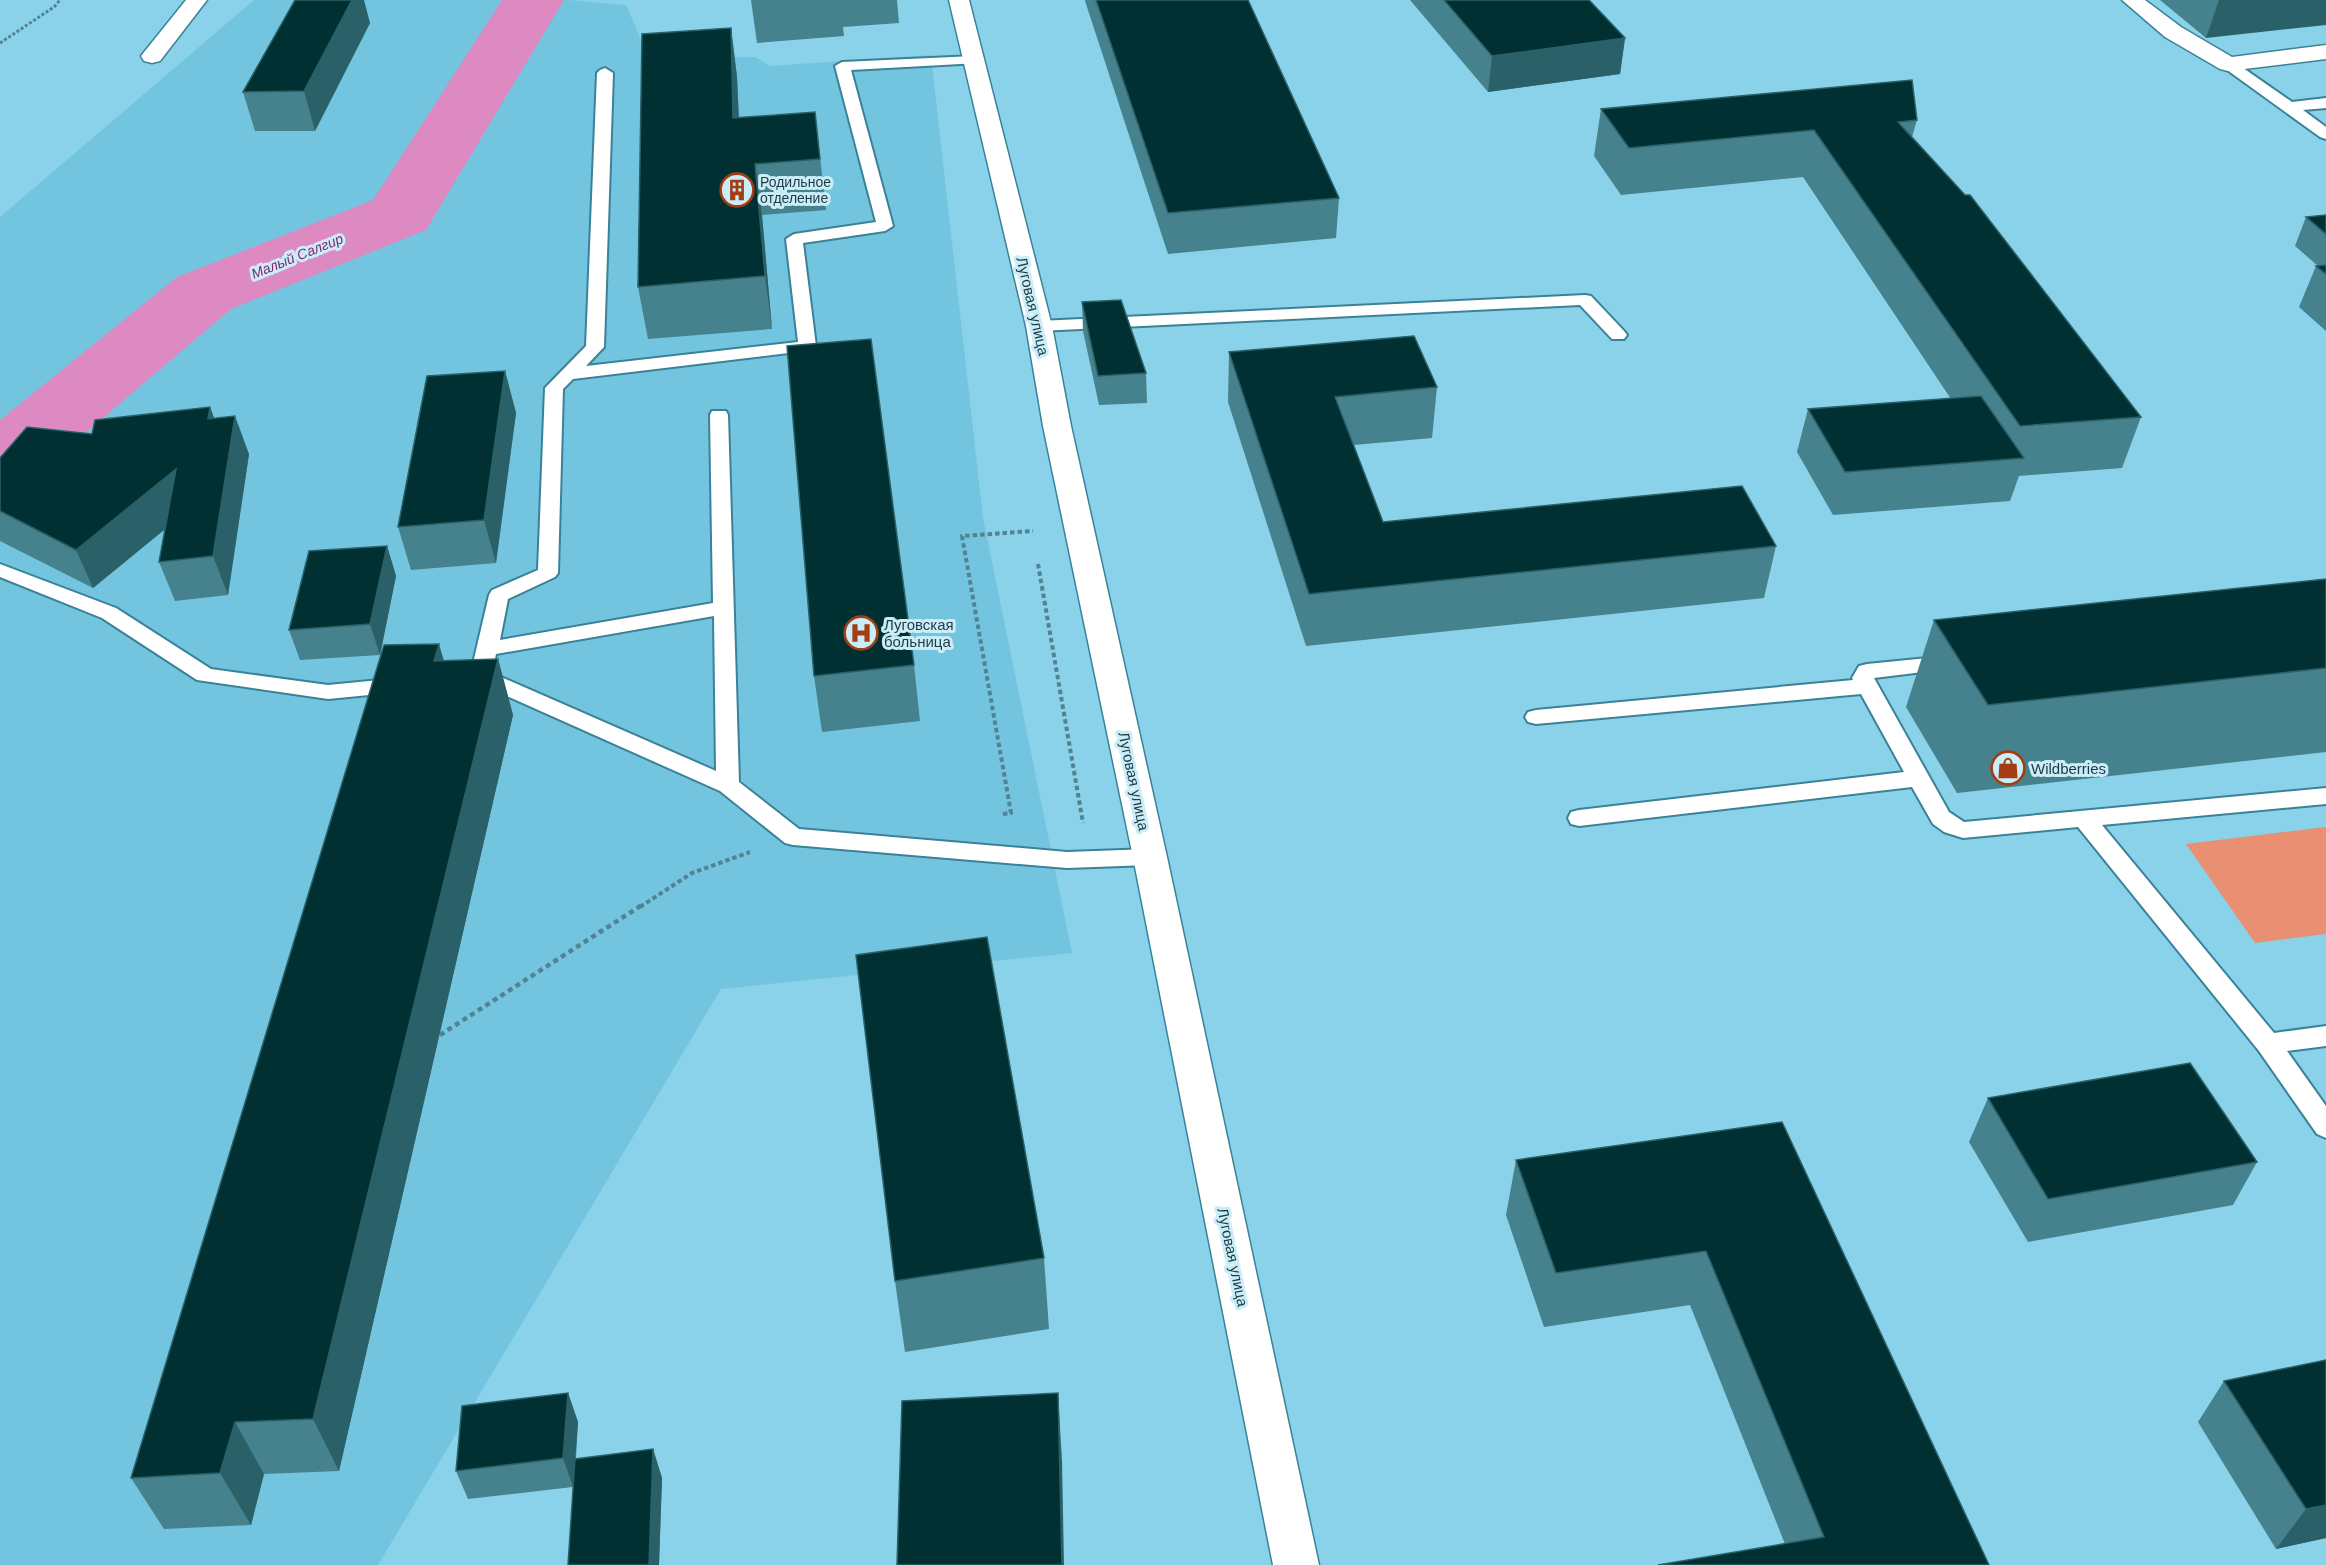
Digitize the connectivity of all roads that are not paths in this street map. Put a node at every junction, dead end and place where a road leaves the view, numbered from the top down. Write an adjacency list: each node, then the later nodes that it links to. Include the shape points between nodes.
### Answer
1 (197, 0): 5 (main road)
2 (959, 0): 6 (main road, Луговая улица)
3 (2132, 0): 7 (main road, via 2173,32)
4 (2326, 52): 7 (main road)
5 (152, 56)
6 (974, 60): 12 (main road, Луговая улица); 14 (lane, via 842,66 885,226 794,239 807,346)
7 (2228, 64): 10 (lane)
8 (605, 73): 14 (lane, via 595,347)
9 (2326, 103): 10 (lane)
10 (2292, 107): 11 (lane)
11 (2326, 134)
12 (1039, 326): 13 (lane, via 1585,300); 30 (main road, Луговая улица)
13 (1618, 335)
14 (568, 374): 18 (lane, via 554,388 548,573 499,595)
15 (719, 415): 17 (lane)
16 (0, 570): 22 (lane, via 109,613 205,675 328,692)
17 (724, 608): 18 (lane); 26 (lane)
18 (487, 649): 20 (lane)
19 (1973, 661): 23 (lane, via 1867,671 1863,678)
20 (481, 676): 21 (lane); 26 (lane)
21 (457, 679)
22 (422, 682)
23 (1867, 686): 24 (lane); 25 (lane)
24 (1536, 717)
25 (1919, 778): 28 (lane); 29 (lane, via 1941,818 1963,830)
26 (728, 785): 30 (lane, via 793,837 1067,860)
27 (2326, 796): 29 (lane)
28 (1579, 818)
29 (2085, 820): 32 (lane)
30 (1150, 857): 34 (main road, Луговая улица)
31 (2326, 1036): 32 (lane)
32 (2268, 1044): 33 (lane)
33 (2326, 1126)
34 (1296, 1565)

